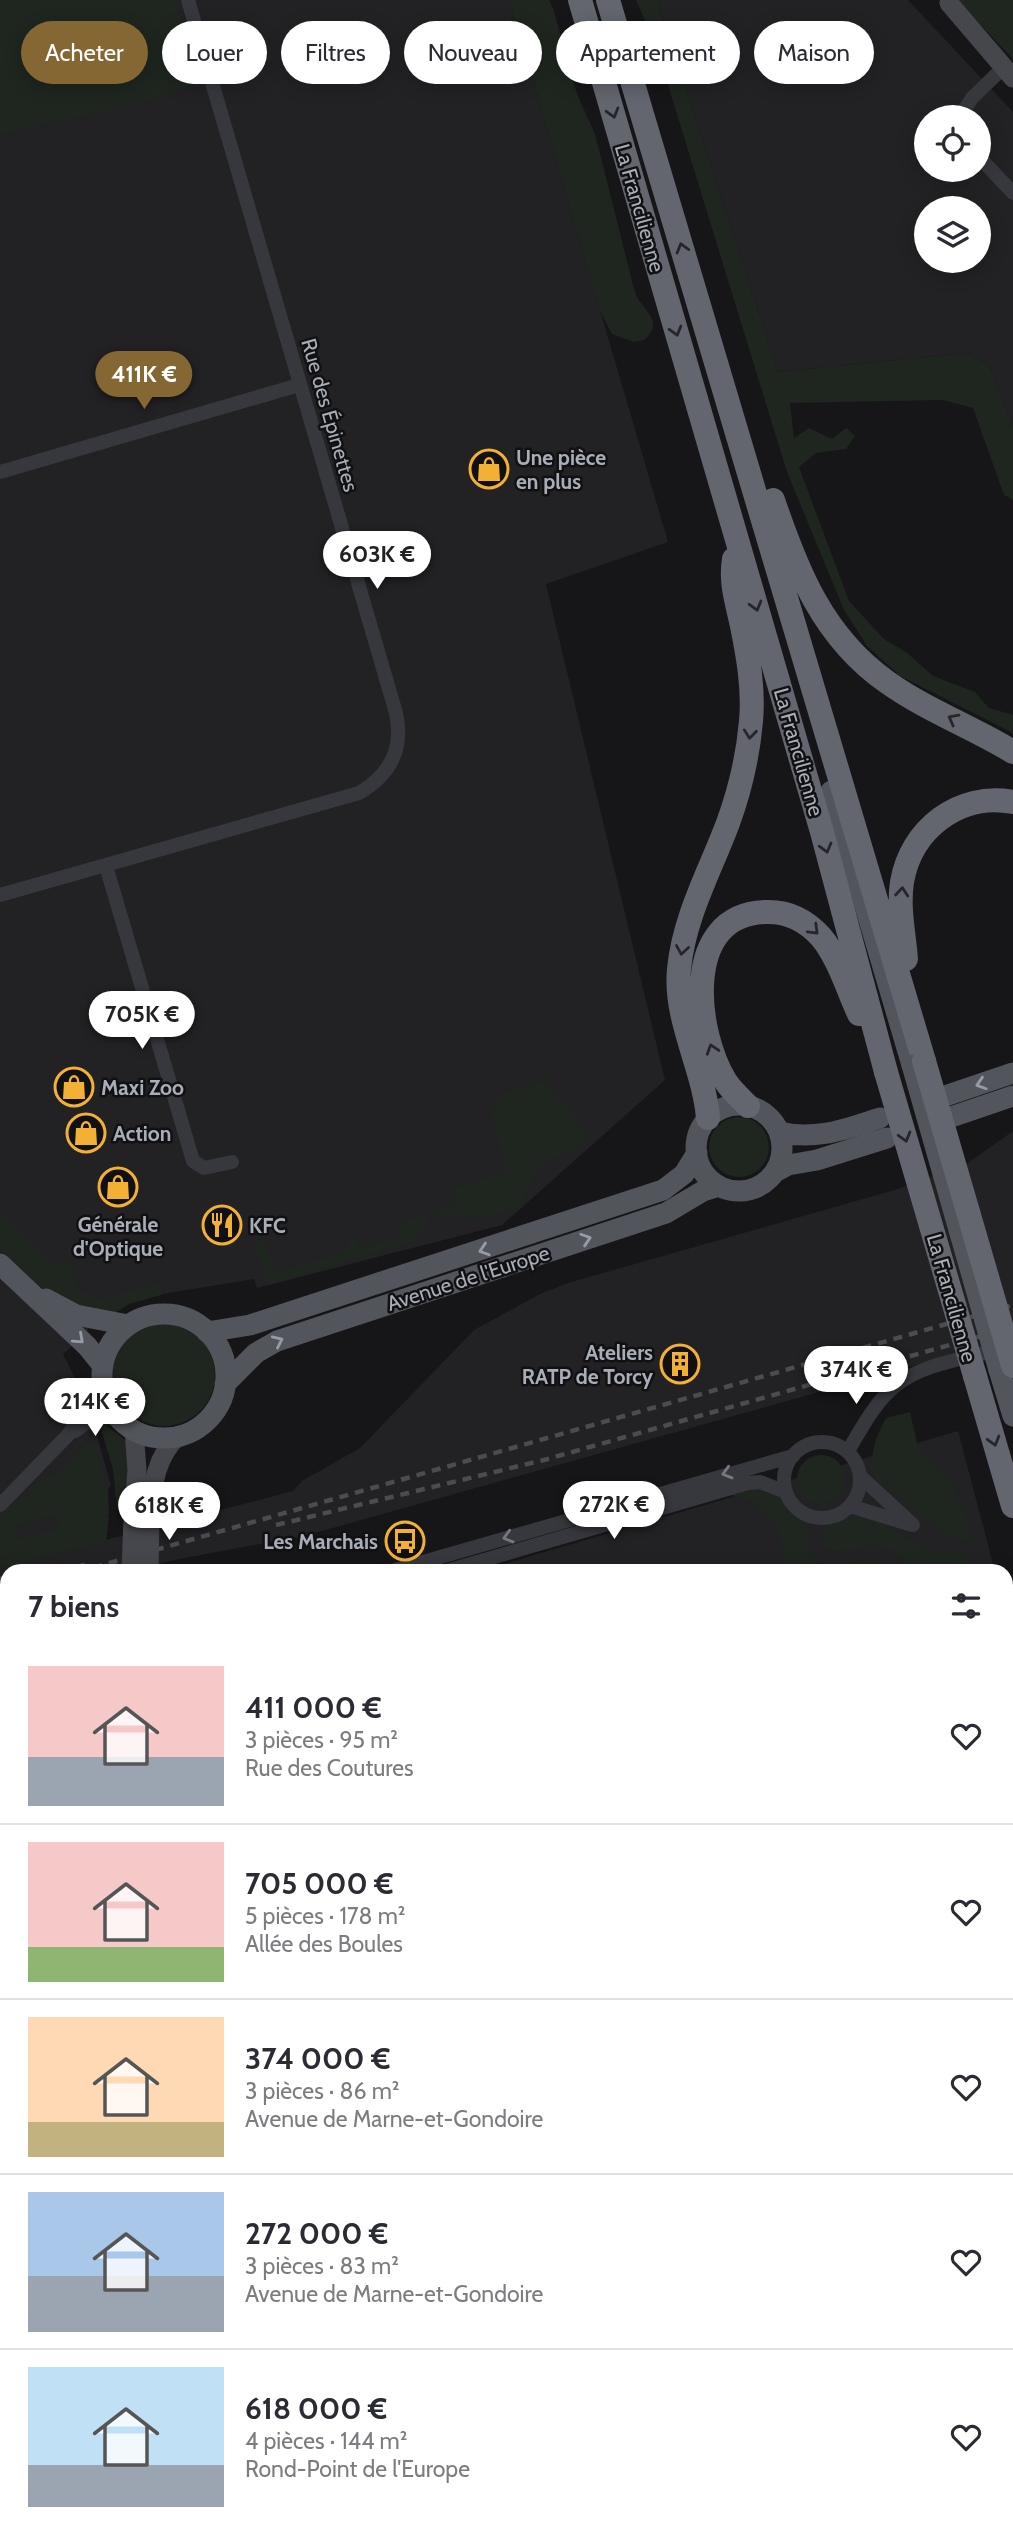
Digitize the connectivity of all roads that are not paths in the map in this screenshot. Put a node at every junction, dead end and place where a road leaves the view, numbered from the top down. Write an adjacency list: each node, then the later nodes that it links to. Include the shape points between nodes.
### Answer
1 (188, 0): 9 (street, Rue des Épinettes)
2 (580, 0): 12 (highway, La Francilienne, one-way to 12)
3 (608, 0): 10 (highway, La Francilienne, one-way to 3)
4 (948, 1): 5 (street)
5 (1010, 70): 6 (street)
6 (968, 105)
7 (991, 170): 8 (street)
8 (1013, 193)
9 (299, 385): 11 (street); 16 (street, Rue des Épinettes, via 396,713 398,739 392,762 381,778 359,793)
10 (729, 408): 13 (highway, La Francilienne); 14 (highway, one-way to 10, via 887,682 832,631 796,564 748,429)
11 (0, 472)
12 (737, 541): 20 (highway, La Francilienne, one-way to 20); 26 (highway, one-way to 26, via 730,578 752,692 748,751 728,823 686,929 678,971 681,1009 705,1091)
13 (805, 664): 18 (highway, La Francilienne); 19 (main road, via 803,691)
14 (1013, 752)
15 (1013, 802): 18 (highway, one-way to 15, via 906,962 902,884 918,841 954,809 985,800)
16 (106, 866): 17 (street, Rue des Épinettes); 31 (street, via 193,1161 204,1168)
17 (0, 895)
18 (901, 984): 19 (highway, La Francilienne)
19 (918, 1063): 39 (highway, La Francilienne, bridge)
20 (886, 1072): 24 (highway, one-way to 20, via 718,1064 704,1019 701,980 717,937 741,917 757,912 793,915 824,940); 53 (highway, La Francilienne, one-way to 53, bridge)
21 (1013, 1073): 22 (main road, one-way to 22)
22 (948, 1095)
23 (1013, 1096): 25 (main road)
24 (748, 1106): 26 (main road, via 727,1107); 28 (main road, via 770,1118)
25 (954, 1116)
26 (708, 1118): 30 (main road, Avenue de l'Europe, via 698,1138)
27 (880, 1118): 28 (main road, via 823,1136)
28 (779, 1132): 32 (main road, via 782,1153)
29 (887, 1138): 32 (main road, Avenue de l'Europe)
30 (697, 1153): 33 (main road, via 704,1172); 37 (main road, Avenue de l'Europe, one-way to 37, via 675,1183 610,1209 250,1325)
31 (232, 1162)
32 (775, 1172): 33 (main road, Avenue de l'Europe, via 743,1191)
33 (719, 1185): 41 (main road, Avenue de l'Europe, one-way to 33, via 256,1353 277,1340 666,1213)
34 (0, 1264): 35 (main road)
35 (17, 1282): 36 (main road, via 76,1315); 40 (main road, one-way to 40, via 87,1346)
36 (128, 1325): 37 (main road, via 164,1314 183,1317); 40 (main road, via 111,1343)
37 (207, 1332): 41 (main road, via 222,1356)
38 (1013, 1346): 47 (street, via 918,1373 896,1385)
39 (1008, 1367): 42 (main road)
40 (102, 1374): 43 (main road, via 107,1401); 45 (street)
41 (225, 1384): 46 (main road, via 210,1416)
42 (1013, 1416)
43 (118, 1417): 44 (main road); 45 (street, via 93,1418)
44 (135, 1430): 46 (main road, via 156,1437); 54 (street)
45 (68, 1435): 51 (street)
46 (180, 1435): 54 (street, via 161,1456)
47 (848, 1451): 48 (street, via 813,1443); 49 (street)
48 (793, 1456): 50 (street, via 784,1479); 57 (street, one-way to 57)
49 (860, 1476): 52 (street); 52 (street, via 913,1525)
50 (786, 1492): 52 (street, via 799,1509 818,1517 830,1517); 58 (street, via 760,1482 748,1483)
51 (0, 1505)
52 (850, 1506)
53 (1013, 1506)
54 (142, 1517): 55 (street, bridge); 56 (street, bridge)
55 (133, 1564)
56 (148, 1564)
57 (416, 1564)
58 (470, 1564)

